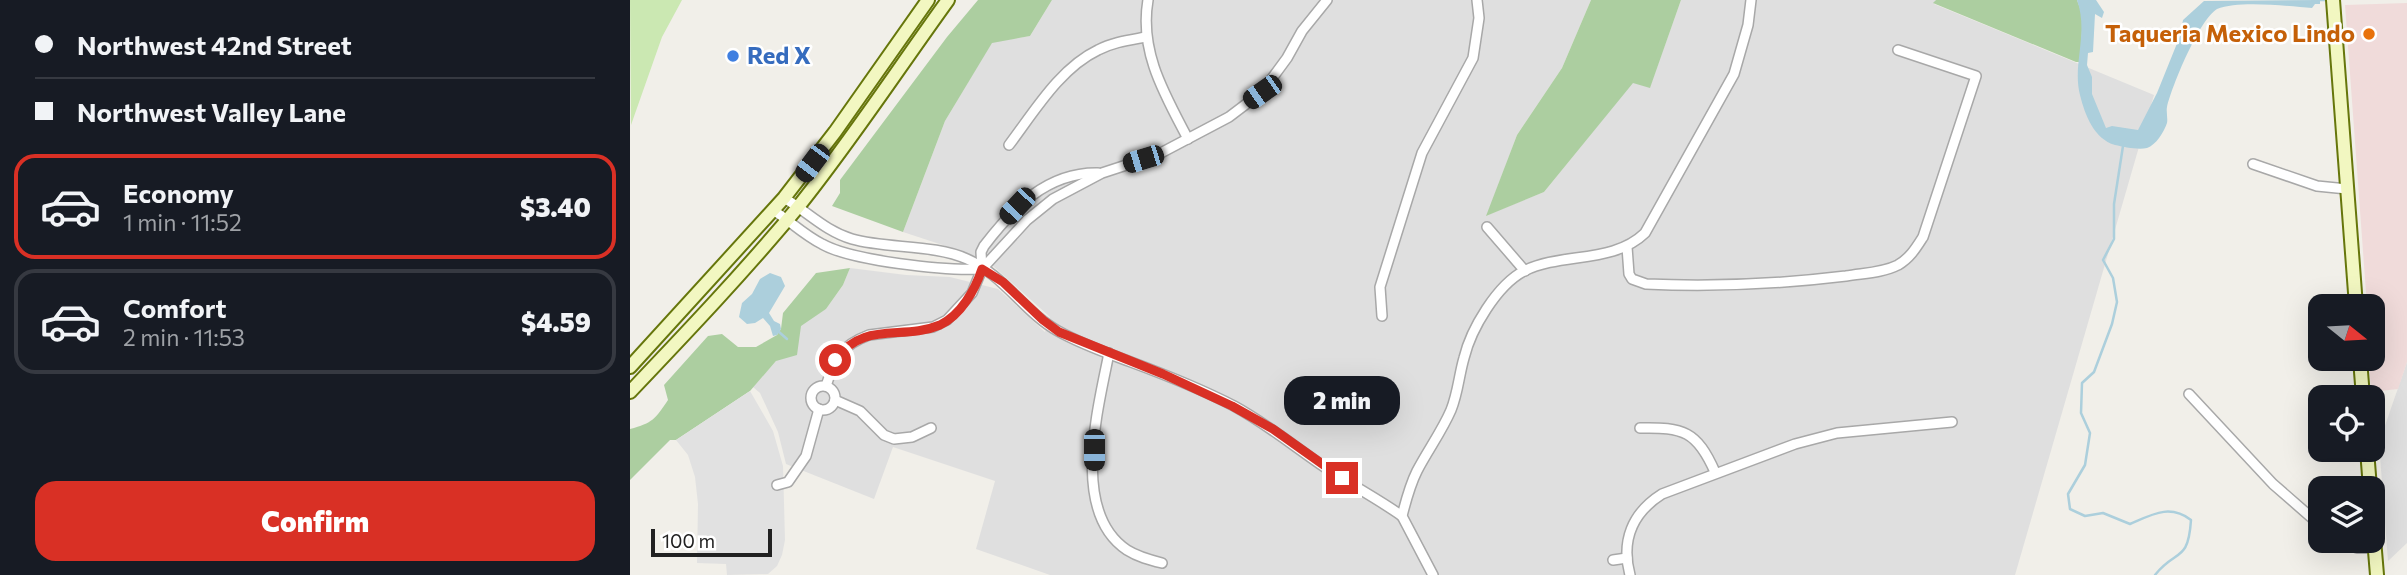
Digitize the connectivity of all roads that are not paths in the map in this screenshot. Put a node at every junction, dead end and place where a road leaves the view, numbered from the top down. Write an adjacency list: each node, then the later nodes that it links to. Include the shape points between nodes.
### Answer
1 (929, 0): 15 (main road)
2 (948, 0): 16 (main road)
3 (1148, 0): 8 (street)
4 (1327, 0): 10 (street, via 1262,92)
5 (1478, 0): 24 (street, via 1473,58 1422,153 1380,287)
6 (1751, 0): 20 (street, via 1734,74 1651,225)
7 (2333, 0): 14 (main road)
8 (1146, 37): 10 (street, via 1161,88); 11 (street, via 1085,57 1057,83)
9 (1898, 50): 20 (street, via 1976,76 1923,237 1899,264 1882,271 1813,279 1657,285 1632,279)
10 (1188, 139): 13 (street)
11 (1009, 145)
12 (2253, 164): 14 (street, via 2317,186)
13 (1102, 173): 21 (street, via 1053,198); 21 (street, via 1080,172 1057,180 1017,206 984,246)
14 (2347, 189): 23 (main road)
15 (784, 198): 16 (street); 17 (main road)
16 (798, 206): 18 (main road); 21 (street, via 819,224 853,239 937,252 967,259)
17 (773, 210): 18 (street); 26 (main road)
18 (787, 219): 21 (street, via 837,251 936,267); 28 (main road)
19 (1487, 227): 22 (street)
20 (1627, 247): 22 (street)
21 (982, 269): 25 (street, via 1003,282 1051,327); 27 (street, via 972,293 947,320 933,327 869,335 849,345 835,359)
22 (1525, 271): 38 (street, via 1505,286 1470,339 1452,409 1417,470)
23 (2355, 294)
24 (1382, 316)
25 (1109, 353): 38 (street, via 1242,411); 42 (street, via 1094,450 1095,503 1117,542 1138,556)
26 (630, 367)
27 (826, 386): 30 (street); 31 (street, via 818,387 811,397)
28 (630, 392)
29 (2189, 394): 37 (street)
30 (835, 400): 31 (street, via 829,408); 33 (street, via 860,411 894,439)
31 (819, 409): 36 (street, via 806,456 788,482)
32 (1952, 422): 35 (street, via 1837,433)
33 (932, 428)
34 (1640, 428): 35 (street, via 1682,431 1706,450)
35 (1715, 472): 40 (street, via 1651,500 1631,527)
36 (777, 485)
37 (2308, 515)
38 (1402, 516): 43 (street)
39 (2375, 553): 45 (main road)
40 (1627, 558): 41 (street); 44 (street)
41 (1613, 560)
42 (1162, 563)
43 (1433, 575)
44 (1630, 575)
45 (2376, 575)

